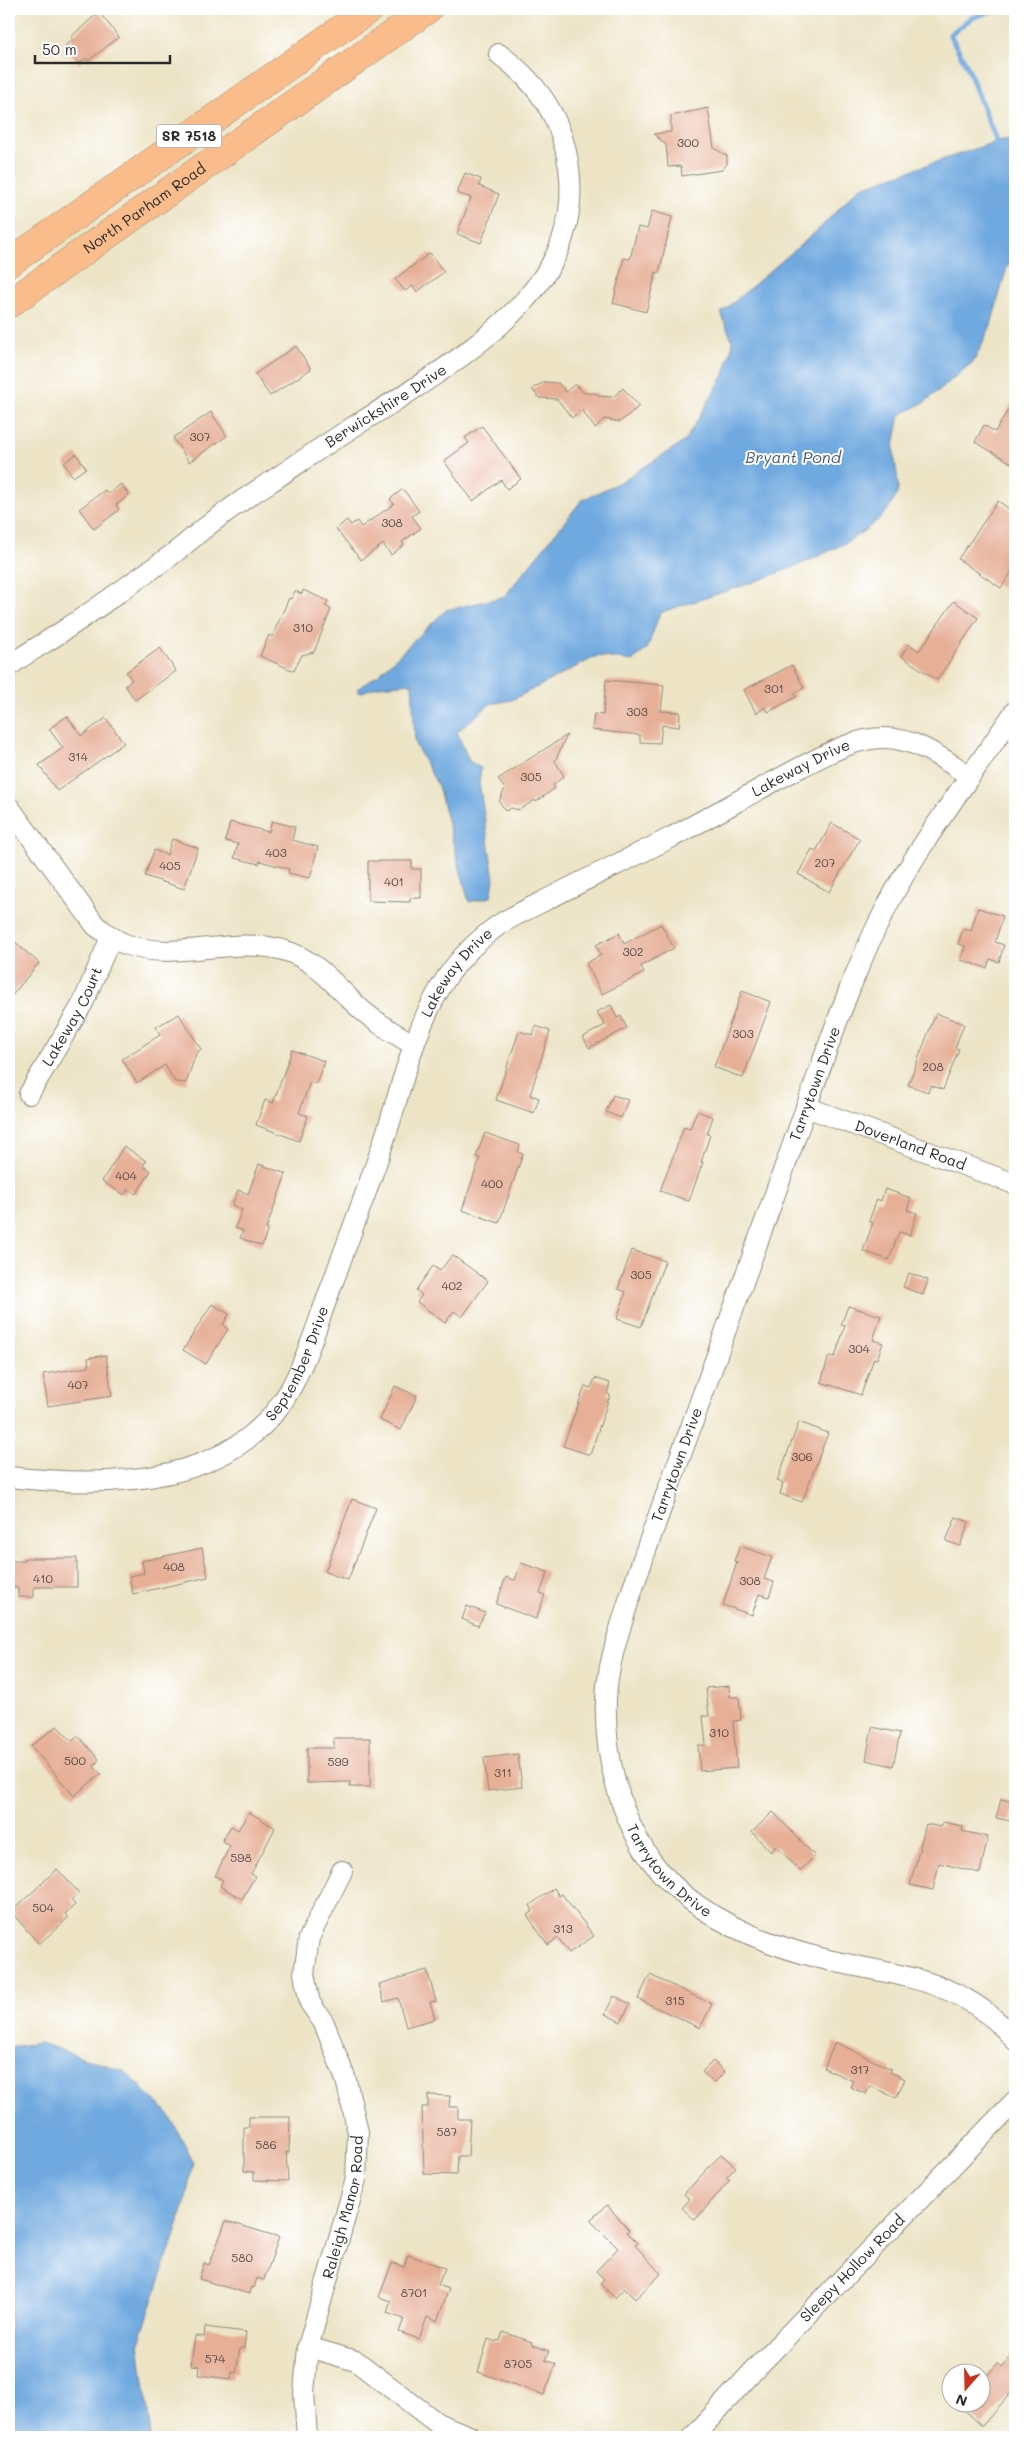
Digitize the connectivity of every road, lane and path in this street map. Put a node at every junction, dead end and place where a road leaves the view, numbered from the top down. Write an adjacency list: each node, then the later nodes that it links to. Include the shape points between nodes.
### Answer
1 (369, 9): 4 (highway, SR 7518)
2 (428, 9): 5 (highway, North Parham Road / SR 7518)
3 (499, 54): 6 (street, Berwickshire Drive, via 523,72 558,122 571,186 571,204 564,235 550,268 529,296 476,345 272,480 176,552)
4 (9, 263)
5 (9, 304)
6 (9, 666)
7 (1015, 711): 8 (street, Tarrytown Drive)
8 (970, 776): 11 (street, Lakeway Drive, via 904,741 885,738 859,741 835,750 499,925 465,954 447,977 424,1018); 13 (street, Tarrytown Drive, via 886,907 860,964)
9 (9, 807): 10 (street, via 96,926)
10 (111, 937): 11 (street, via 125,944 159,951 246,944 284,950 327,974 376,1021); 12 (street, Lakeway Court, via 82,1003)
11 (414, 1045): 15 (street, September Drive, via 388,1128 309,1347 292,1385 268,1420 246,1440 217,1458 159,1476 92,1482)
12 (29, 1094)
13 (806, 1107): 14 (street, Doverland Road); 17 (street, Tarrytown Drive, via 644,1554 618,1635 608,1672 606,1701 613,1772 632,1829 651,1859 704,1910 771,1944 822,1959 905,1976 955,1992 992,2015)
14 (1015, 1184)
15 (9, 1477)
16 (342, 1871): 19 (street, Raleigh Manor Road, via 309,1938 304,1974 310,2002 324,2023 346,2080 358,2132 356,2179)
17 (1015, 2040)
18 (1015, 2101): 22 (street, Sleepy Hollow Road)
19 (308, 2347): 20 (street, Raleigh Manor Road, via 304,2392); 21 (street, via 356,2361 437,2423)
20 (307, 2437)
21 (471, 2437)
22 (693, 2437)

